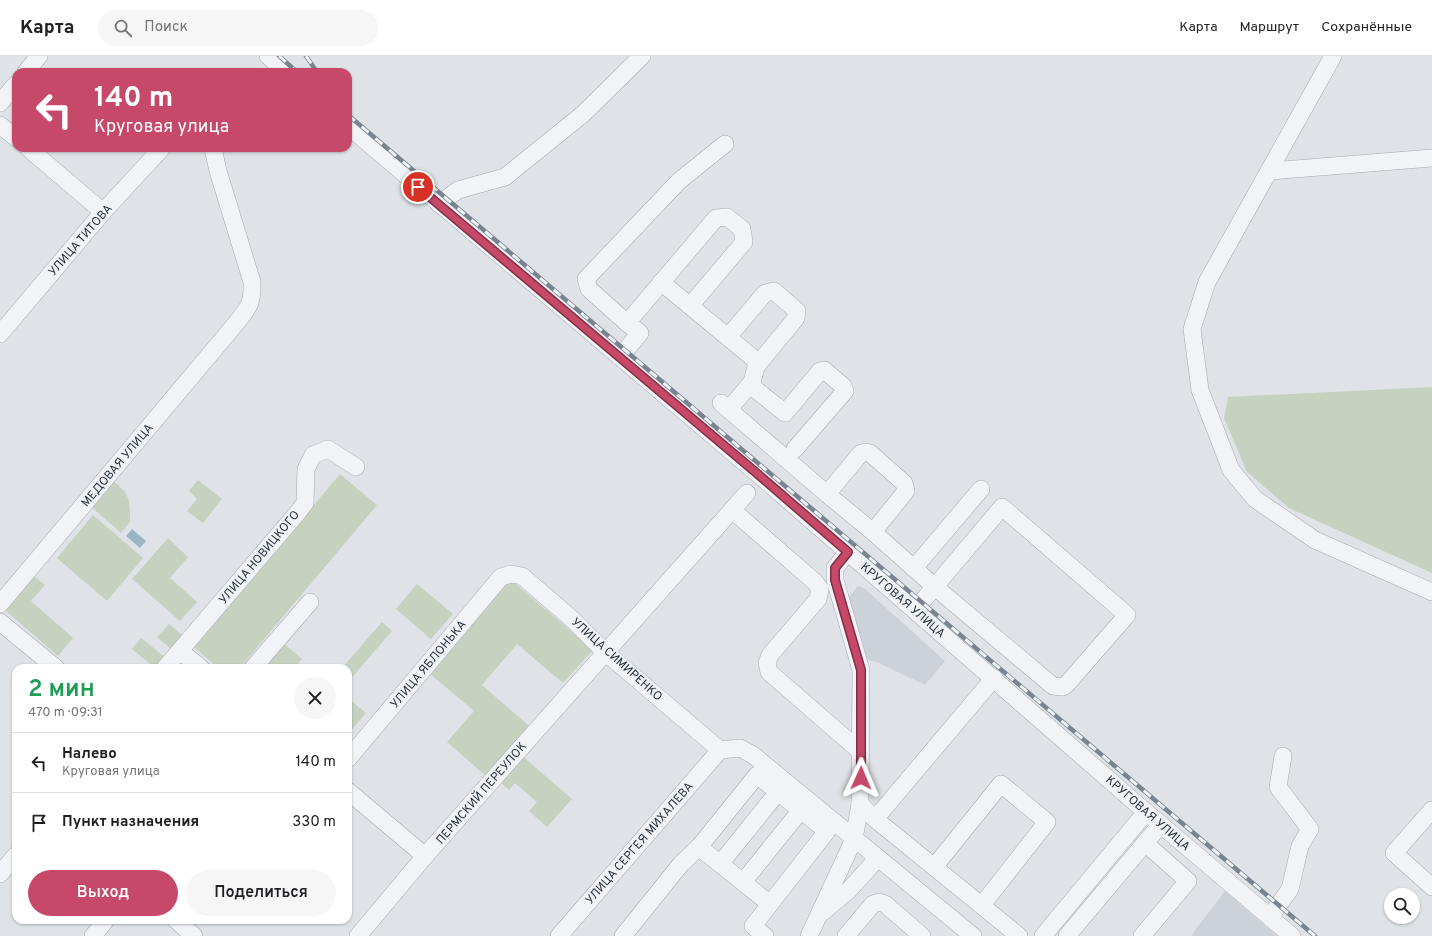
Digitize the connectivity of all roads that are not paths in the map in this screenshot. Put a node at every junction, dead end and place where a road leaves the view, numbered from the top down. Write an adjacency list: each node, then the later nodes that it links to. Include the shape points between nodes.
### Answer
1 (40, 56): 5 (street)
2 (268, 56): 6 (street)
3 (642, 56): 18 (street, via 583,114 505,177 458,190)
4 (1333, 56): 17 (street)
5 (30, 68)
6 (282, 68)
7 (12, 89): 8 (street)
8 (0, 103)
9 (0, 124): 11 (street)
10 (352, 129): 18 (street, КРУГОВАЯ УЛИЦА)
11 (12, 134)
12 (725, 144): 22 (street, via 679,181 586,279 589,289)
13 (33, 152): 19 (street)
14 (158, 152): 19 (street, УЛИЦА ТИТОВА)
15 (214, 152): 41 (street, МЕДОВАЯ УЛИЦА, via 252,282 250,305)
16 (1432, 158): 17 (street)
17 (1270, 171): 39 (street, via 1208,282 1192,329 1200,390 1231,470 1255,499 1315,540)
18 (439, 204): 25 (street, КРУГОВАЯ УЛИЦА)
19 (103, 212): 23 (street, УЛИЦА ТИТОВА)
20 (661, 282): 21 (street); 21 (street, via 716,218 727,216 742,229 744,242); 22 (street)
21 (690, 306): 24 (street)
22 (627, 323): 25 (street, via 640,333)
23 (0, 334)
24 (728, 337): 26 (street); 26 (street, via 765,294 774,291 792,306 797,311 796,318)
25 (620, 357): 35 (street, КРУГОВАЯ УЛИЦА)
26 (759, 363): 27 (street)
27 (750, 385): 28 (street, via 785,413 820,371 824,370 843,386 845,390); 32 (street, via 725,406)
28 (795, 449)
29 (356, 467): 44 (street, УЛИЦА НОВИЦКОГО, via 328,449 313,455 306,470 305,503)
30 (980, 489): 36 (street)
31 (747, 493): 33 (street, ПЕРМСКИЙ ПЕРЕУЛОК)
32 (827, 494): 34 (street); 34 (street, via 861,452 870,454 904,483 906,491)
33 (732, 510): 45 (street, ПЕРМСКИЙ ПЕРЕУЛОК); 52 (street, via 820,589 818,599 770,655 767,663 769,672)
34 (873, 532): 36 (street)
35 (848, 552): 42 (street, КРУГОВАЯ УЛИЦА); 52 (street, via 835,568 835,580 861,670)
36 (914, 568): 38 (street)
37 (511, 574): 45 (street, УЛИЦА СИМИРЕНКО, via 522,576 572,619); 53 (street, УЛИЦА ЯБЛОНЬКА, via 501,578)
38 (935, 587): 38 (street, via 1057,687 1067,684 1126,615 1002,507); 42 (street)
39 (1432, 592)
40 (310, 602): 49 (street)
41 (0, 604)
42 (915, 610): 50 (street, КРУГОВАЯ УЛИЦА)
43 (0, 622): 46 (street)
44 (180, 651): 47 (street, УЛИЦА НОВИЦКОГО); 48 (street)
45 (605, 652): 51 (street, УЛИЦА СИМИРЕНКО); 67 (street, ПЕРМСКИЙ ПЕРЕУЛОК)
46 (51, 664)
47 (169, 664)
48 (196, 664)
49 (256, 664)
50 (994, 678): 60 (street, КРУГОВАЯ УЛИЦА); 61 (street)
51 (720, 750): 65 (street, via 740,748 753,755); 84 (street, УЛИЦА СЕРГЕЯ МИХАЛЕВА)
52 (861, 752): 57 (street)
53 (352, 754)
54 (1283, 756): 78 (street, via 1278,787 1310,828 1300,846 1290,889)
55 (778, 792): 58 (street); 66 (street, via 757,775); 70 (street)
56 (352, 794): 67 (street)
57 (860, 804): 61 (street); 65 (street)
58 (801, 810): 63 (street); 73 (street)
59 (1432, 810): 74 (street, via 1394,853)
60 (1146, 812): 62 (street, КРУГОВАЯ УЛИЦА); 92 (street)
61 (876, 819): 71 (street)
62 (1161, 824): 64 (street); 78 (street, КРУГОВАЯ УЛИЦА)
63 (827, 831): 65 (street); 75 (street)
64 (1145, 843): 93 (street); 94 (street, via 1188,881)
65 (852, 844): 69 (street); 77 (street)
66 (699, 847): 70 (street); 85 (street, via 681,864)
67 (425, 856): 83 (street, ПЕРМСКИЙ ПЕРЕУЛОК)
68 (12, 859): 72 (street)
69 (878, 859): 77 (street, via 849,890); 90 (street)
70 (720, 864): 73 (street)
71 (934, 867): 76 (street); 76 (street, via 1001,784 1047,822)
72 (0, 874)
73 (744, 882): 75 (street)
74 (1432, 887)
75 (770, 904): 86 (street, via 753,926)
76 (982, 906): 91 (street)
77 (820, 915): 87 (street)
78 (1270, 917): 95 (street, КРУГОВАЯ УЛИЦА)
79 (103, 924): 81 (street)
80 (180, 924): 82 (street)
81 (93, 936)
82 (194, 936)
83 (358, 936)
84 (559, 936)
85 (623, 936)
86 (765, 936)
87 (809, 936)
88 (846, 936): 89 (street, via 873,904 879,902 885,904)
89 (922, 936)
90 (973, 936)
91 (1019, 936)
92 (1043, 936)
93 (1067, 936)
94 (1142, 936)
95 (1292, 936)

